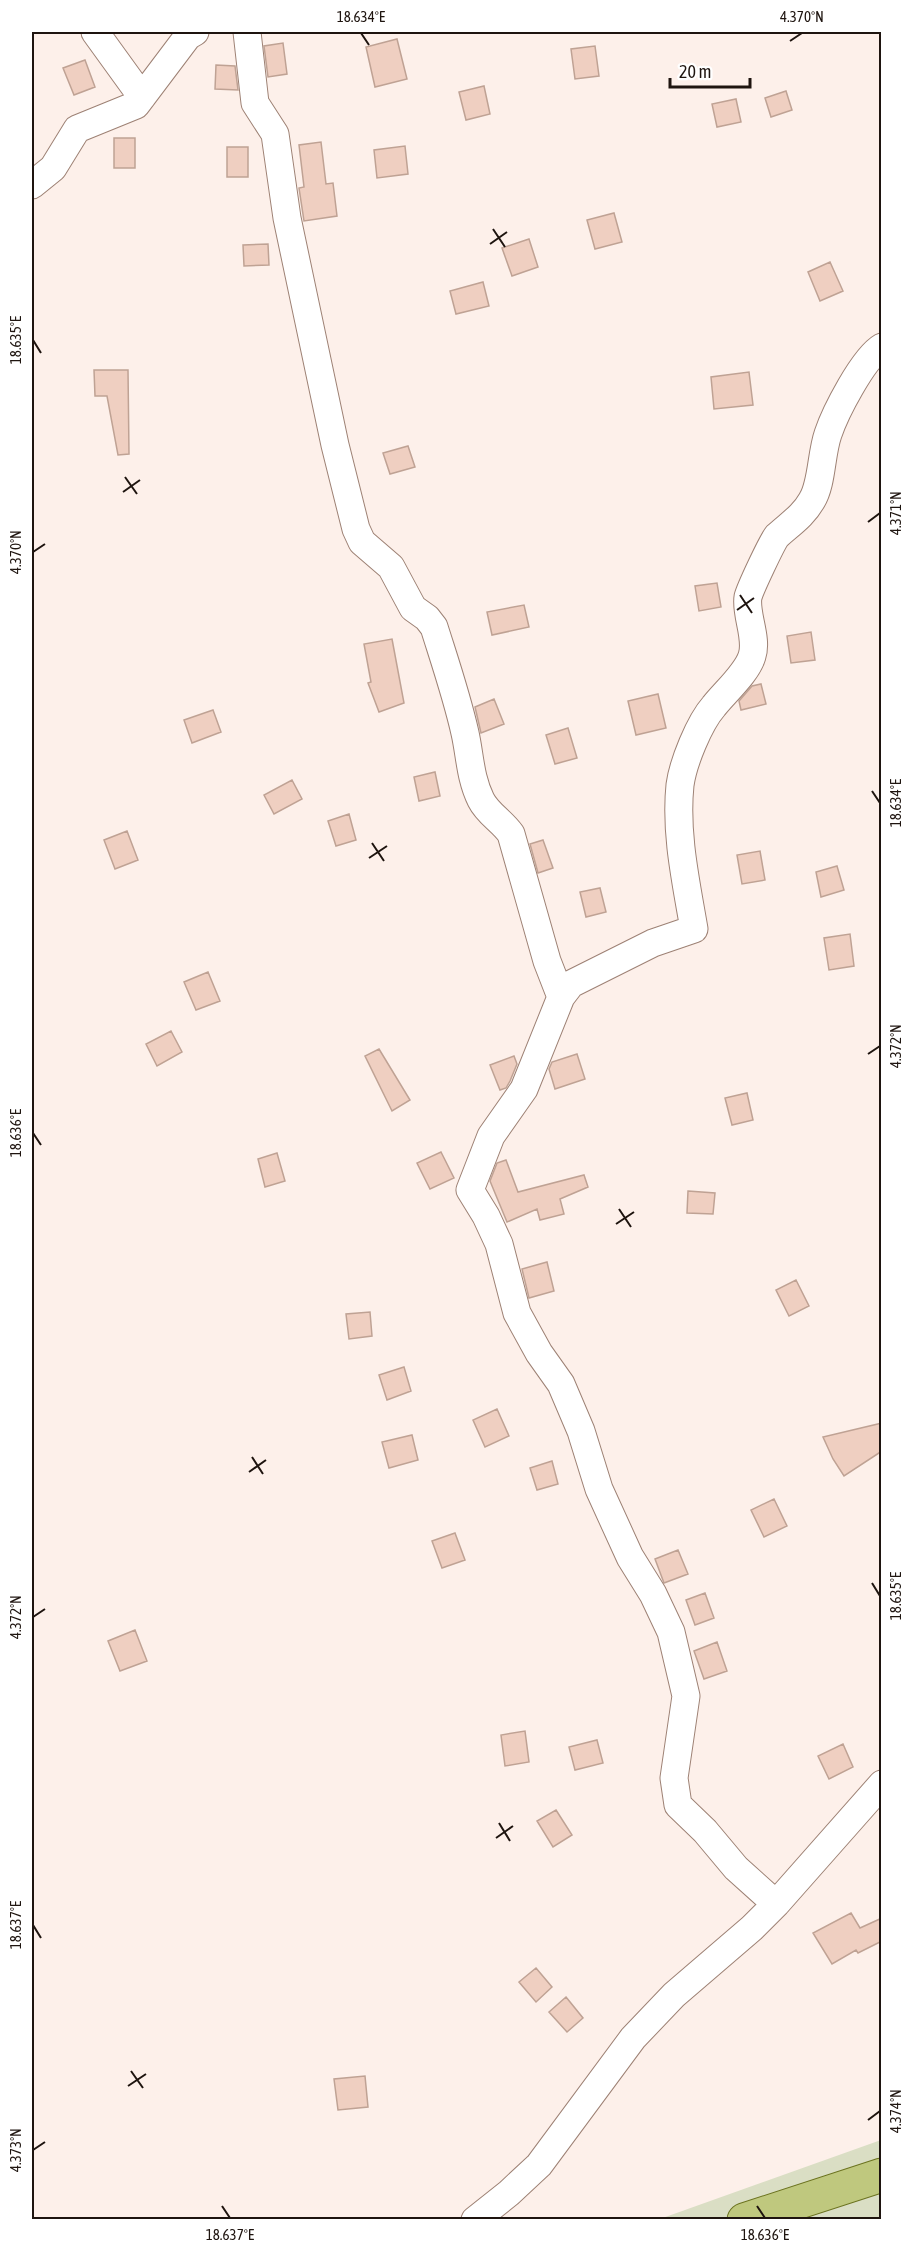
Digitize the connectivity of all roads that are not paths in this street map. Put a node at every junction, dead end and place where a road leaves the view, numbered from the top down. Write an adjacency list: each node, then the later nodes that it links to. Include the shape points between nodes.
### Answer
1 (95, 32): 4 (street)
2 (195, 32): 4 (street)
3 (247, 32): 7 (street, via 255,103 275,134 287,218 356,529 362,542 391,567 413,608 434,627 466,734 469,765 480,798 511,834)
4 (142, 97): 5 (street, via 136,105 77,129 53,168)
5 (32, 185)
6 (882, 346): 7 (street, via 860,368 828,433 813,498 800,517 775,538 748,599 753,656 711,709 692,746 680,783 682,864 694,929 617,960 571,984)
7 (561, 997): 9 (street, via 524,1089 491,1136 470,1190 500,1244 517,1313 561,1384 599,1490 671,1632 686,1696 674,1778 678,1805 736,1868)
8 (882, 1784): 9 (street)
9 (776, 1904): 11 (street, via 674,1995 633,2038 539,2165)
10 (882, 2175): 12 (main road)
11 (475, 2220)
12 (744, 2220)

